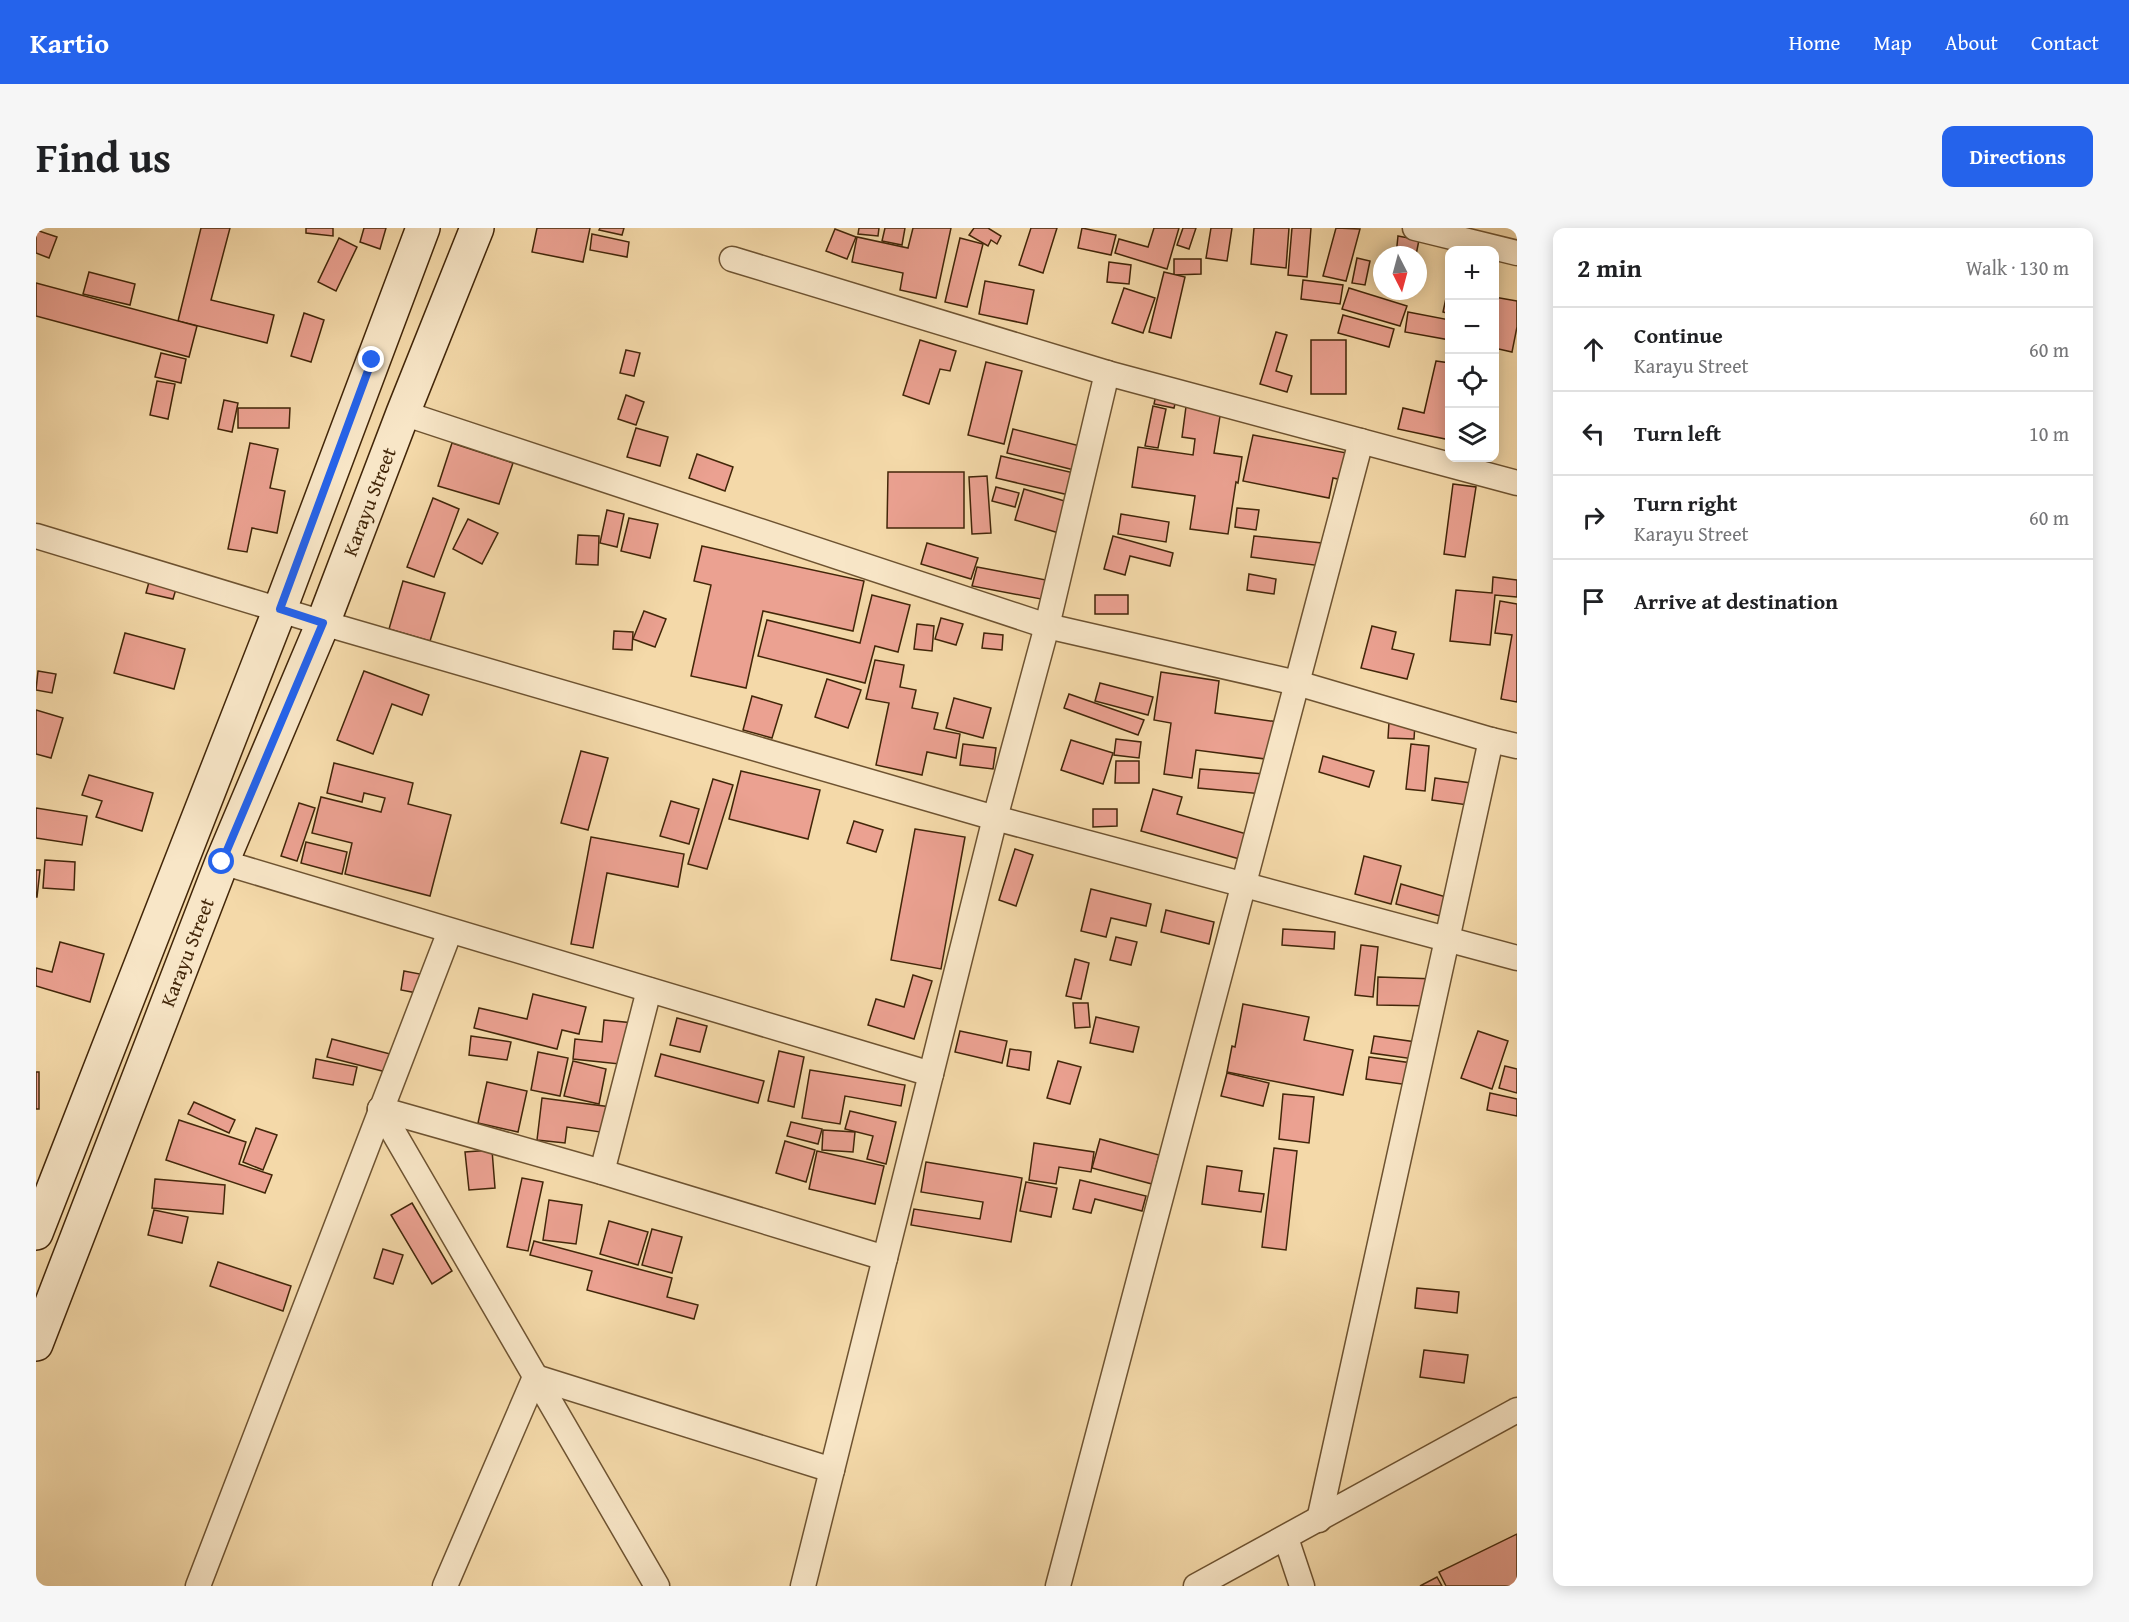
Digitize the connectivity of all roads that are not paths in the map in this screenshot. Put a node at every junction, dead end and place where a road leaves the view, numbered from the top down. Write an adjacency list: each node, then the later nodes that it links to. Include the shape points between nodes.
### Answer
1 (423, 228): 11 (main road, Karayu Street)
2 (477, 228): 7 (main road, Karayu Street)
3 (1415, 228): 4 (street)
4 (1517, 253)
5 (732, 259): 6 (street)
6 (1107, 373): 8 (street); 13 (street)
7 (403, 413): 12 (main road, Karayu Street); 13 (street)
8 (1361, 441): 9 (street); 14 (street)
9 (1517, 483)
10 (36, 536): 11 (street)
11 (280, 609): 12 (street); 27 (main road, Karayu Street)
12 (323, 623): 17 (street); 18 (main road, Karayu Street)
13 (1047, 626): 14 (street); 17 (street)
14 (1297, 684): 15 (street); 19 (street)
15 (1491, 740): 16 (street); 21 (street)
16 (1517, 746)
17 (995, 819): 19 (street); 24 (street)
18 (222, 862): 20 (street); 29 (main road, Karayu Street)
19 (1243, 886): 21 (street); 39 (street)
20 (450, 931): 23 (street); 25 (street)
21 (1447, 940): 22 (street); 33 (street)
22 (1517, 958)
23 (649, 990): 24 (street); 26 (street)
24 (931, 1074): 28 (street)
25 (380, 1109): 26 (street); 30 (street); 35 (street)
26 (602, 1172): 28 (street)
27 (36, 1233)
28 (885, 1258): 32 (street)
29 (36, 1344)
30 (536, 1377): 32 (street); 36 (street); 37 (street)
31 (1517, 1410): 33 (street)
32 (832, 1470): 38 (street)
33 (1319, 1520): 34 (street)
34 (1286, 1538): 40 (street); 41 (street)
35 (198, 1586)
36 (445, 1586)
37 (657, 1586)
38 (803, 1586)
39 (1058, 1586)
40 (1196, 1586)
41 (1302, 1586)

